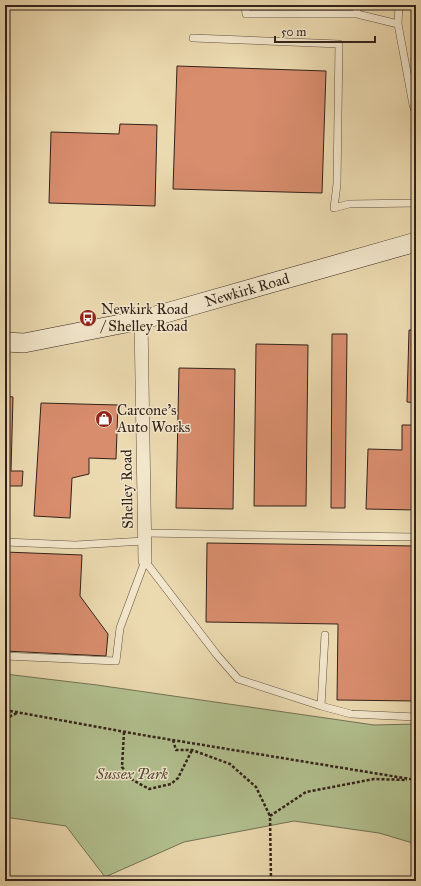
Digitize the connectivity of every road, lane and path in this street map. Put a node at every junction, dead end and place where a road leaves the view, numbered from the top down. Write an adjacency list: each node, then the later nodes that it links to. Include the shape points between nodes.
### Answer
1 (245, 5): 4 (lane, via 246,14)
2 (356, 5): 4 (lane)
3 (399, 5): 5 (lane)
4 (357, 14): 5 (lane)
5 (398, 24): 7 (lane)
6 (193, 38): 8 (lane, via 339,44 337,184 334,208 349,204)
7 (416, 114)
8 (416, 203)
9 (416, 242): 10 (street, Newkirk Road)
10 (141, 320): 11 (street, Newkirk Road, via 24,343); 12 (street, Shelley Road)
11 (5, 342)
12 (144, 537): 13 (lane); 14 (lane, via 75,545); 15 (street, Shelley Road)
13 (416, 538)
14 (5, 542)
15 (145, 561): 17 (lane, via 120,628 116,661); 18 (lane, via 238,679)
16 (325, 634): 18 (lane)
17 (5, 656)
18 (321, 706): 21 (lane, via 350,714)
19 (5, 710): 20 (path)
20 (18, 712): 22 (path); 23 (path)
21 (416, 717)
22 (5, 719)
23 (124, 732): 24 (path); 25 (path, via 122,767 131,779 149,789 171,784 178,778)
24 (172, 740): 25 (path, via 176,750); 26 (path)
25 (192, 750): 27 (path, via 230,764 256,787)
26 (416, 780): 27 (path, via 374,780 306,792)
27 (270, 816): 28 (path)
28 (271, 881)

